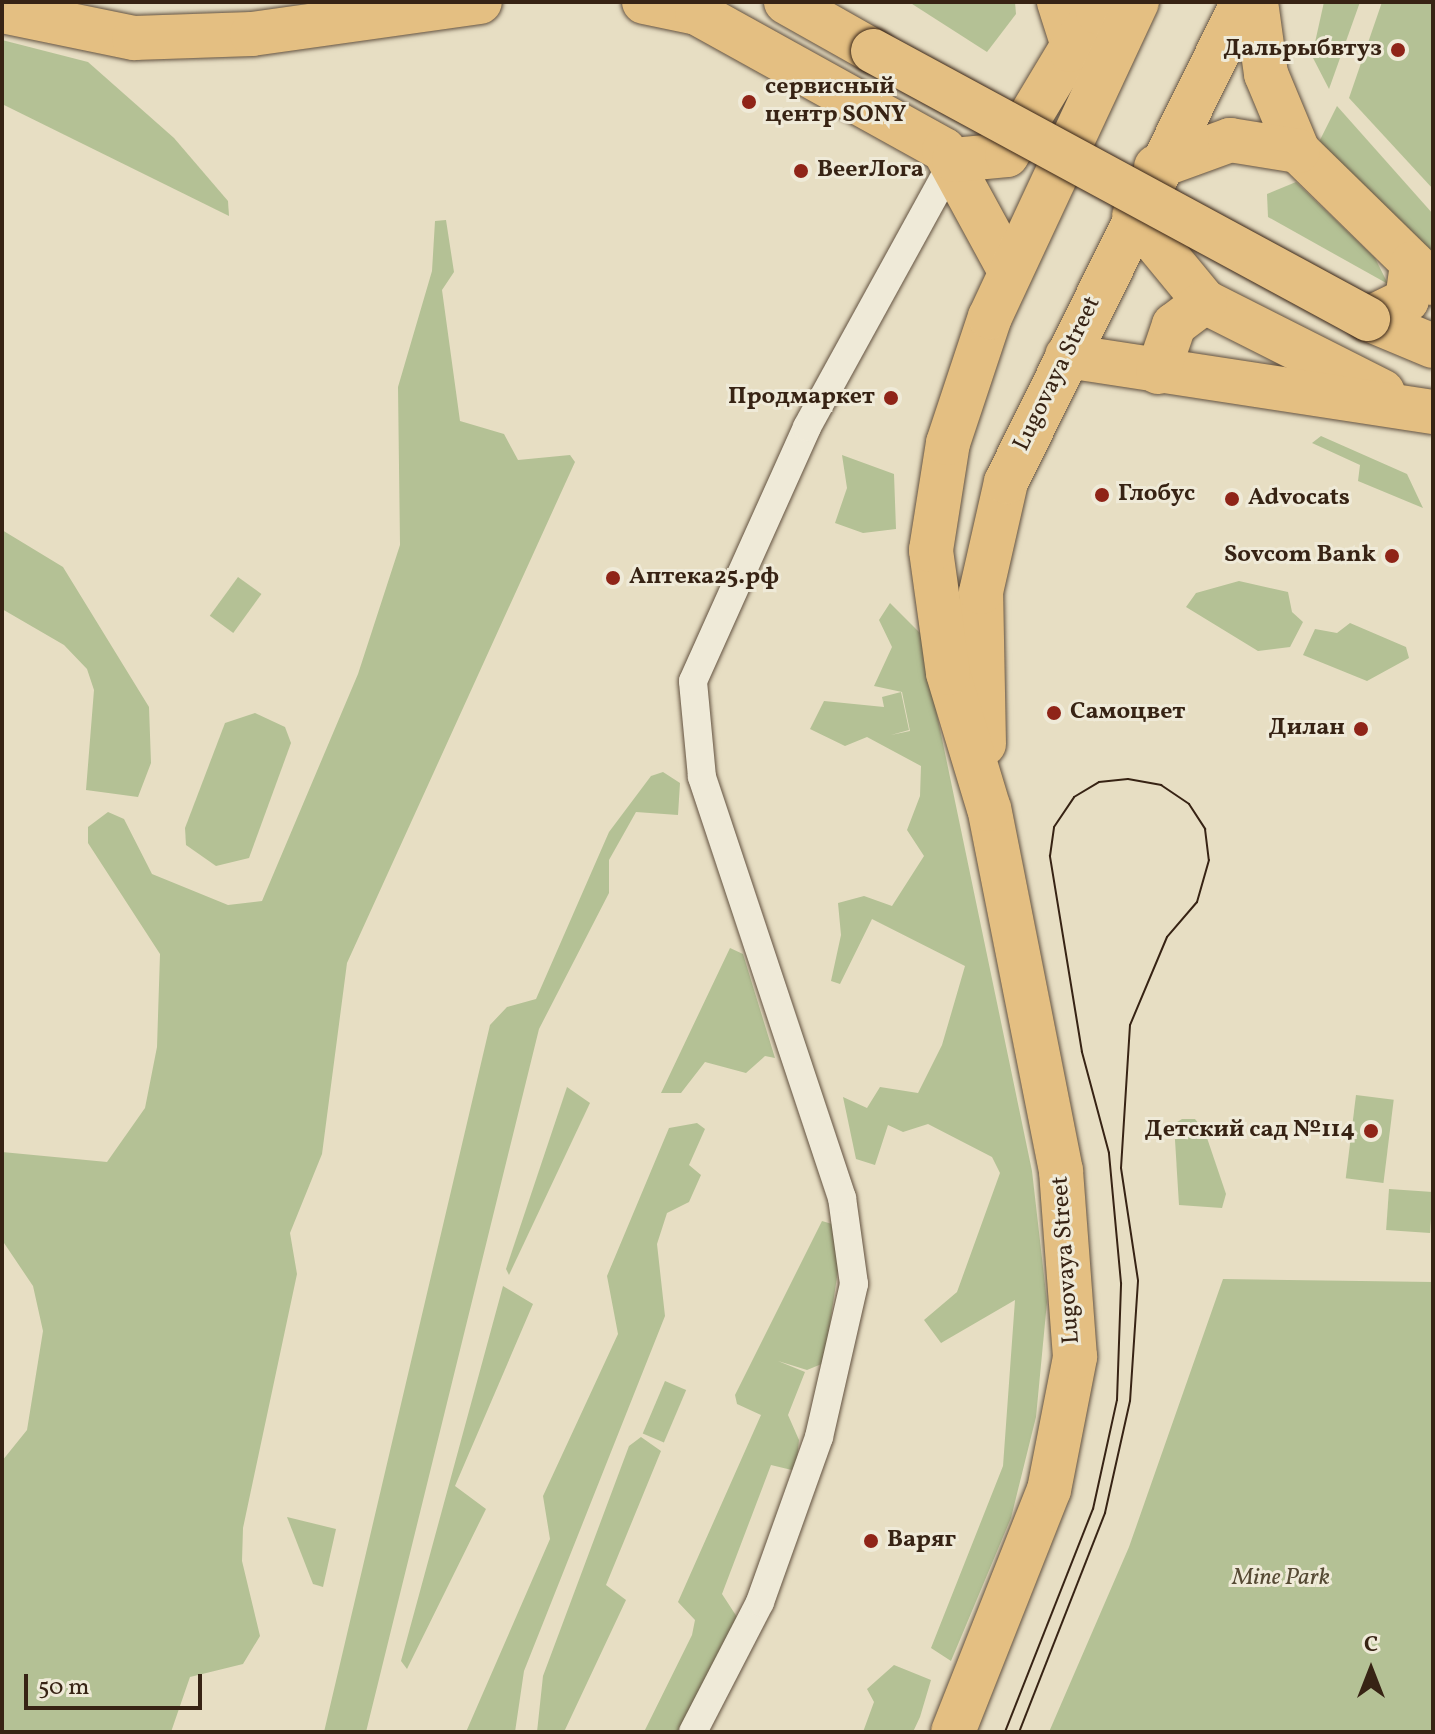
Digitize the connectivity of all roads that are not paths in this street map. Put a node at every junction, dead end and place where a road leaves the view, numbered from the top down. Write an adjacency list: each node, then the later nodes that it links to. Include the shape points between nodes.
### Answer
1 (480, 2): 10 (main road)
2 (644, 2): 12 (main road, via 697,13)
3 (784, 2): 12 (main road, via 761,17); 14 (main road)
4 (856, 2): 14 (main road)
5 (1059, 2): 13 (main road)
6 (1116, 2): 13 (main road, via 1098,12)
7 (1137, 2): 15 (main road, Lugovaya Street)
8 (1243, 2): 18 (main road, Lugovaya Street)
9 (1256, 2): 16 (main road, via 1266,74)
10 (435, 5): 11 (main road, via 252,34 134,38)
11 (2, 11)
12 (757, 43): 17 (main road)
13 (1070, 50): 15 (main road); 17 (main road, via 1007,155)
14 (873, 51): 23 (main road, bridge)
15 (1094, 93): 20 (main road, Lugovaya Street)
16 (1298, 151): 18 (main road, via 1230,140); 21 (main road)
17 (954, 160): 20 (main road); 29 (street, via 807,427 693,681 702,777 842,1198 854,1284 819,1437 766,1586)
18 (1156, 167): 19 (main road, Lugovaya Street)
19 (1134, 216): 22 (main road); 25 (main road, Lugovaya Street)
20 (1009, 269): 28 (main road, Lugovaya Street, via 948,443 931,550 948,673)
21 (1422, 273): 23 (main road, via 1407,300)
22 (1205, 302): 26 (main road, via 1174,325); 27 (main road)
23 (1368, 319): 24 (main road)
24 (1433, 346)
25 (1067, 356): 26 (main road); 28 (main road, Lugovaya Street, via 1006,482 988,539)
26 (1158, 372): 27 (main road)
27 (1432, 418)
28 (981, 775): 30 (main road, Lugovaya Street, via 1061,1171 1075,1357 1049,1490)
29 (693, 1732)
30 (953, 1732)

